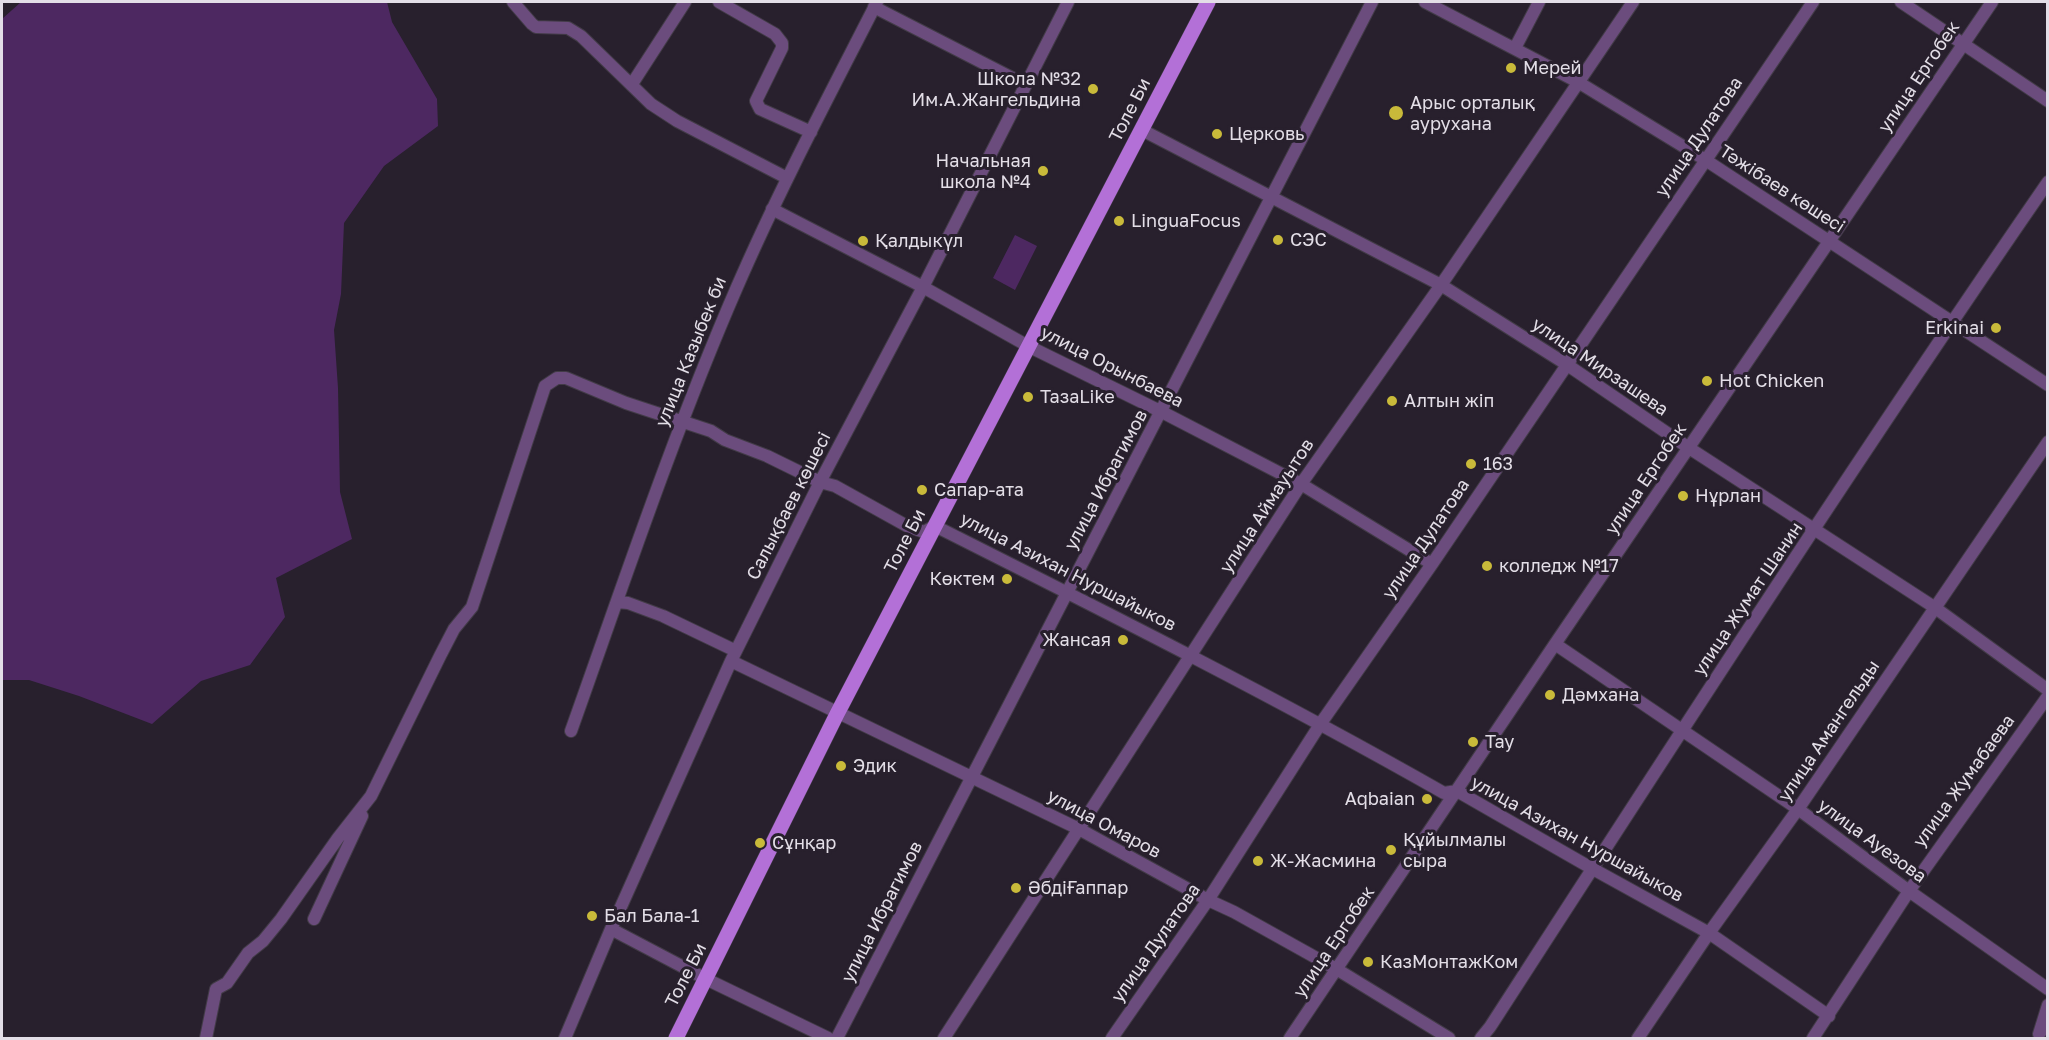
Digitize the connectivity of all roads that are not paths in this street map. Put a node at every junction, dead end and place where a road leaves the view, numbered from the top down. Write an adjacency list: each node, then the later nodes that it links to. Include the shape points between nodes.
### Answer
1 (513, 2): 17 (street, via 536,27 568,28 581,36)
2 (685, 2): 17 (street)
3 (719, 2): 21 (street, via 775,34 782,43 756,101 760,109)
4 (1068, 2): 18 (street, Салықбаев көшесі)
5 (1208, 2): 20 (main road, Толе Би)
6 (1372, 2): 25 (street, улица Ибрагимов)
7 (1425, 2): 15 (street, Тәжібаев көшесі)
8 (1539, 2): 15 (street)
9 (1634, 2): 16 (street, улица Аймауытов)
10 (1813, 2): 22 (street, улица Дулатова)
11 (1901, 2): 14 (street)
12 (1992, 2): 14 (street, улица Ергобек)
13 (876, 4): 18 (street); 21 (street, улица Казыбек би)
14 (1964, 45): 19 (street); 27 (street, улица Ергобек)
15 (1515, 48): 16 (street, Тәжібаев көшесі)
16 (1578, 82): 22 (street, Тәжібаев көшесі); 28 (street, улица Аймауытов)
17 (632, 84): 23 (street, via 651,104 677,121)
18 (1024, 84): 29 (street, Салықбаев көшесі)
19 (2048, 101)
20 (1142, 130): 25 (street, улица Мирзашева); 31 (main road, Толе Би)
21 (811, 132): 23 (street, улица Казыбек би)
22 (1704, 159): 27 (street, Тәжібаев көшесі); 32 (street, улица Дулатова)
23 (787, 178): 26 (street, улица Казыбек би)
24 (2048, 182): 30 (street, улица Жумат Шанин)
25 (1272, 196): 28 (street, улица Мирзашева); 34 (street, улица Ибрагимов)
26 (772, 209): 29 (street, улица Орынбаева); 35 (street, улица Казыбек би)
27 (1828, 241): 30 (street, Тәжібаев көшесі); 37 (street, улица Ергобек)
28 (1441, 285): 32 (street, улица Мирзашева); 39 (street, улица Аймауытов)
29 (923, 286): 31 (street, улица Орынбаева); 38 (street, Салықбаев көшесі)
30 (1952, 321): 33 (street, Тәжібаев көшесі); 41 (street, улица Жумат Шанин)
31 (1028, 346): 34 (street, улица Орынбаева); 40 (main road, Толе Би)
32 (1566, 364): 37 (street, улица Мирзашева); 42 (street, улица Дулатова)
33 (2048, 385)
34 (1162, 412): 39 (street, улица Орынбаева); 43 (street, улица Ибрагимов)
35 (681, 422): 38 (street, улица Азихан Нуршайыков, via 711,431); 44 (street, улица Казыбек би); 57 (street, улица Азихан Нуршайыков, via 566,378 557,378 545,386 472,607 454,629)
36 (2048, 442): 45 (street, улица Амангельды)
37 (1689, 448): 41 (street, улица Мирзашева); 46 (street, улица Ергобек)
38 (820, 482): 40 (street, улица Азихан Нуршайыков, via 835,486 907,526 924,532); 48 (street, Салықбаев көшесі)
39 (1301, 484): 42 (street, улица Орынбаева); 47 (street, улица Аймауытов)
40 (935, 525): 43 (street, улица Азихан Нуршайыков); 51 (main road, Толе Би)
41 (1816, 529): 45 (street, улица Мирзашева); 53 (street, улица Жумат Шанин)
42 (1432, 564): 52 (street, улица Дулатова)
43 (1067, 592): 47 (street, улица Азихан Нуршайыков); 55 (street, улица Ибрагимов)
44 (617, 602): 48 (street, улица Омаров, via 663,616); 54 (street, улица Казыбек би)
45 (1934, 607): 49 (street, улица Мирзашева); 58 (street, улица Амангельды)
46 (1555, 644): 53 (street, улица Ауезова); 56 (street, улица Ергобек)
47 (1192, 655): 52 (street, улица Азихан Нуршайыков); 59 (street, улица Аймауытов)
48 (734, 656): 51 (street, улица Омаров); 64 (street, Салықбаев көшесі)
49 (2048, 690)
50 (2048, 696): 61 (street, улица Жумабаева)
51 (837, 714): 55 (street, улица Омаров); 67 (main road, Толе Би)
52 (1321, 723): 56 (street, улица Азихан Нуршайыков, via 1444,793); 62 (street, улица Дулатова)
53 (1683, 730): 58 (street, улица Ауезова); 60 (street, улица Жумат Шанин)
54 (571, 731)
55 (972, 778): 59 (street, улица Омаров); 76 (street, улица Ибрагимов)
56 (1457, 791): 60 (street, улица Азихан Нуршайыков); 66 (street, улица Ергобек)
57 (371, 796): 63 (street); 72 (street, улица Азихан Нуршайыков, via 281,919 248,952 227,983 216,989)
58 (1798, 809): 61 (street, улица Ауезова); 65 (street, улица Амангельды)
59 (1079, 829): 62 (street, улица Омаров); 77 (street, улица Аймауытов)
60 (1593, 869): 65 (street, улица Азихан Нуршайыков); 81 (street, улица Жумат Шанин)
61 (1909, 891): 68 (street, улица Ауезова); 70 (street, улица Жумабаева)
62 (1208, 900): 66 (street, улица Омаров); 78 (street, улица Дулатова)
63 (314, 919)
64 (612, 929): 67 (street); 73 (street, Салықбаев көшесі)
65 (1709, 933): 70 (street, улица Азихан Нуршайыков); 82 (street, улица Амангельды)
66 (1338, 970): 79 (street, улица Ергобек); 80 (street, улица Омаров)
67 (706, 979): 74 (main road, Толе Би); 75 (street)
68 (2048, 989)
69 (2048, 1005): 71 (street, via 2039,1034)
70 (1829, 1016): 83 (street, улица Жумабаева)
71 (2048, 1023)
72 (206, 1038)
73 (566, 1038)
74 (676, 1038)
75 (828, 1038)
76 (837, 1038)
77 (944, 1038)
78 (1112, 1038)
79 (1290, 1038)
80 (1449, 1038)
81 (1481, 1038)
82 (1638, 1038)
83 (1813, 1038)

